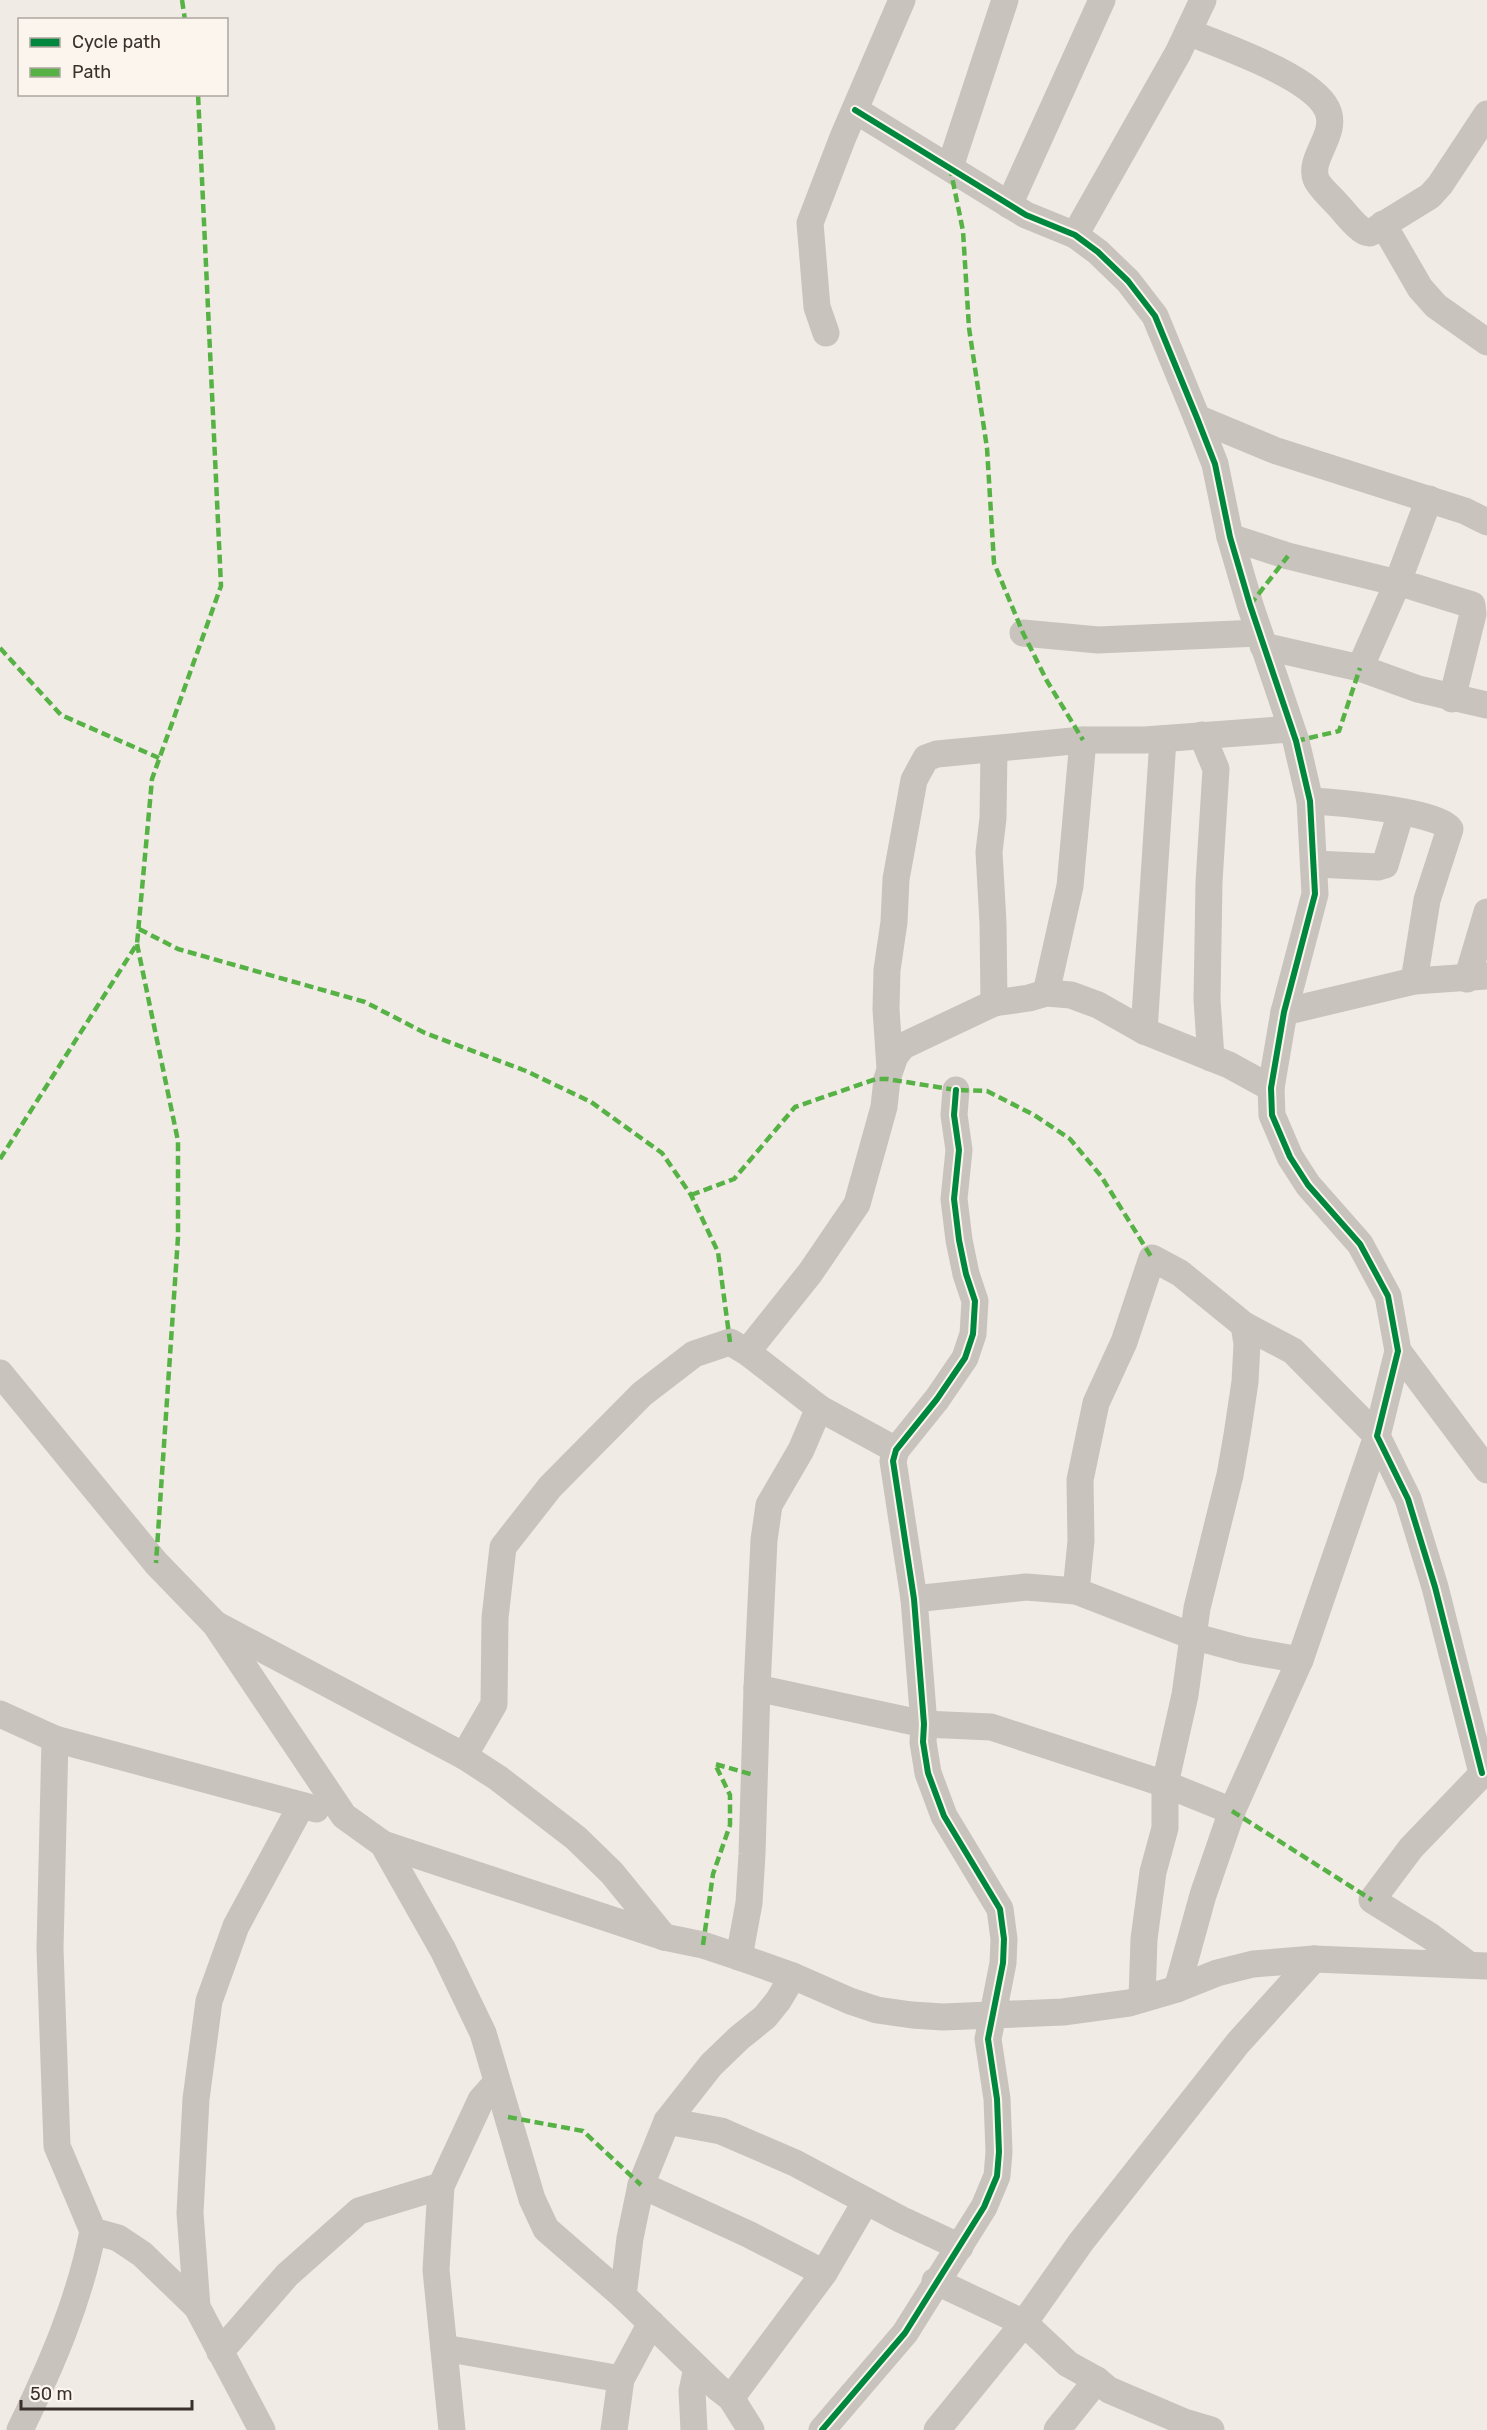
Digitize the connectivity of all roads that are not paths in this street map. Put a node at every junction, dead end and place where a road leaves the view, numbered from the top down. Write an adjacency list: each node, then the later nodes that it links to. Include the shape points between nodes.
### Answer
1 (902, 0): 6 (street)
2 (1005, 0): 8 (street)
3 (1102, 0): 9 (street)
4 (1203, 0): 5 (street)
5 (1188, 32): 10 (street, via 1260,62 1304,85 1319,99 1331,124 1315,168 1316,181 1361,230 1370,233); 11 (street)
6 (855, 110): 8 (street); 12 (street, via 810,223 817,307)
7 (1487, 114): 10 (street, via 1430,196)
8 (950, 167): 9 (street)
9 (1009, 205): 11 (street)
10 (1383, 224): 13 (street, via 1420,288 1436,306)
11 (1075, 235): 14 (street, via 1128,281 1155,316)
12 (826, 333)
13 (1487, 342)
14 (1197, 418): 15 (street, via 1274,450); 17 (street, via 1215,464)
15 (1429, 499): 16 (street); 18 (street)
16 (1487, 522)
17 (1230, 537): 18 (street); 20 (street)
18 (1397, 584): 21 (street); 22 (street, via 1467,602 1474,609)
19 (1023, 633): 20 (street, via 1098,640)
20 (1261, 640): 21 (street); 24 (street)
21 (1360, 668): 22 (street)
22 (1452, 699): 23 (street)
23 (1487, 705)
24 (1291, 729): 25 (street); 29 (street)
25 (1202, 735): 26 (street); 39 (street, via 1216,769 1209,882 1207,1000)
26 (1163, 739): 27 (street); 38 (street)
27 (1083, 740): 28 (street); 35 (street, via 1070,886)
28 (994, 749): 36 (street, via 989,852); 40 (street, via 926,758 914,780 896,879 887,970)
29 (1310, 801): 30 (street); 31 (street)
30 (1401, 812): 31 (street, via 1385,865); 34 (street, via 1432,819 1447,825 1449,830 1427,900)
31 (1315, 864): 37 (street, via 1315,894)
32 (1487, 912): 33 (street)
33 (1477, 978): 34 (street)
34 (1413, 981): 37 (street)
35 (1046, 993): 36 (street); 38 (street, via 1071,995 1098,1005)
36 (994, 1003): 40 (street, via 903,1046)
37 (1284, 1012): 41 (street)
38 (1144, 1031): 39 (street)
39 (1211, 1058): 41 (street)
40 (890, 1069): 45 (street, via 884,1107 857,1204 810,1274)
41 (1271, 1088): 44 (street, via 1272,1115 1290,1157 1308,1185 1360,1244 1388,1296)
42 (956, 1090): 49 (street, via 954,1115 959,1150 954,1198 961,1251 975,1301 973,1334 965,1359)
43 (1244, 1325): 48 (street, via 1293,1351); 51 (street, via 1180,1273 1152,1258 1124,1342 1096,1404 1080,1480 1081,1541); 54 (street, via 1246,1373 1237,1435)
44 (1398, 1351): 48 (street); 50 (street)
45 (747, 1352): 47 (street); 60 (street, via 730,1342 694,1354 642,1394 550,1487 503,1547 495,1618 494,1704)
46 (0, 1373): 53 (street, via 156,1563)
47 (819, 1408): 49 (street); 56 (street, via 801,1450 769,1505)
48 (1377, 1436): 55 (street); 61 (street, via 1408,1499)
49 (896, 1450): 52 (street, via 896,1482)
50 (1487, 1470)
51 (1076, 1591): 52 (street, via 1026,1587); 54 (street)
52 (914, 1599): 58 (street)
53 (215, 1624): 60 (street); 65 (street)
54 (1192, 1636): 55 (street); 62 (street, via 1185,1695)
55 (1300, 1660): 64 (street)
56 (757, 1688): 58 (street); 68 (street, via 752,1863)
57 (0, 1714): 59 (street)
58 (924, 1724): 62 (street, via 991,1726); 74 (street, via 928,1773 944,1816 1000,1909 1004,1951)
59 (55, 1739): 63 (street); 80 (street, via 50,1949 57,2146)
60 (464, 1756): 67 (street, via 576,1838 612,1873)
61 (1485, 1771): 70 (street, via 1411,1848 1372,1900)
62 (1165, 1784): 64 (street); 73 (street, via 1165,1828 1153,1872 1144,1939)
63 (301, 1806): 65 (street); 85 (street, via 236,1926 209,2001 196,2099 190,2213)
64 (1232, 1811): 72 (street)
65 (344, 1816): 66 (street)
66 (383, 1844): 67 (street); 75 (street, via 443,1950 483,2033)
67 (664, 1937): 68 (street)
68 (739, 1957): 71 (street)
69 (1314, 1959): 70 (street); 72 (street, via 1253,1964); 87 (street, via 1238,2043 1082,2242)
70 (1477, 1965)
71 (793, 1976): 74 (street, via 877,2010 943,2017); 76 (street, via 765,2017 711,2066)
72 (1177, 1989): 73 (street)
73 (1142, 1999): 74 (street, via 1063,2012)
74 (994, 2014): 81 (street, via 988,2039 998,2099 997,2176)
75 (497, 2082): 78 (street, via 481,2100); 84 (street, via 532,2199 546,2229)
76 (667, 2121): 77 (street); 79 (street, via 722,2131 795,2163)
77 (641, 2185): 82 (street); 84 (street)
78 (441, 2186): 88 (street, via 436,2270); 89 (street, via 359,2211 287,2275)
79 (866, 2201): 81 (street); 82 (street)
80 (93, 2231): 85 (street, via 118,2238 142,2254); 95 (street, via 73,2309)
81 (960, 2247): 83 (street)
82 (824, 2273): 93 (street)
83 (935, 2281): 87 (street); 101 (street, via 905,2333)
84 (623, 2296): 86 (street)
85 (197, 2307): 89 (street)
86 (651, 2323): 90 (street); 91 (street)
87 (1024, 2324): 92 (street, via 1068,2364); 102 (street)
88 (444, 2348): 91 (street); 97 (street)
89 (220, 2352): 96 (street)
90 (697, 2368): 93 (street); 99 (street, via 692,2391)
91 (621, 2379): 98 (street)
92 (1097, 2380): 94 (street, via 1109,2390); 103 (street)
93 (731, 2398): 100 (street)
94 (1181, 2426): 104 (street)
95 (20, 2430)
96 (262, 2430)
97 (452, 2430)
98 (614, 2430)
99 (694, 2430)
100 (751, 2430)
101 (822, 2430)
102 (937, 2430)
103 (1057, 2430)
104 (1211, 2430)

